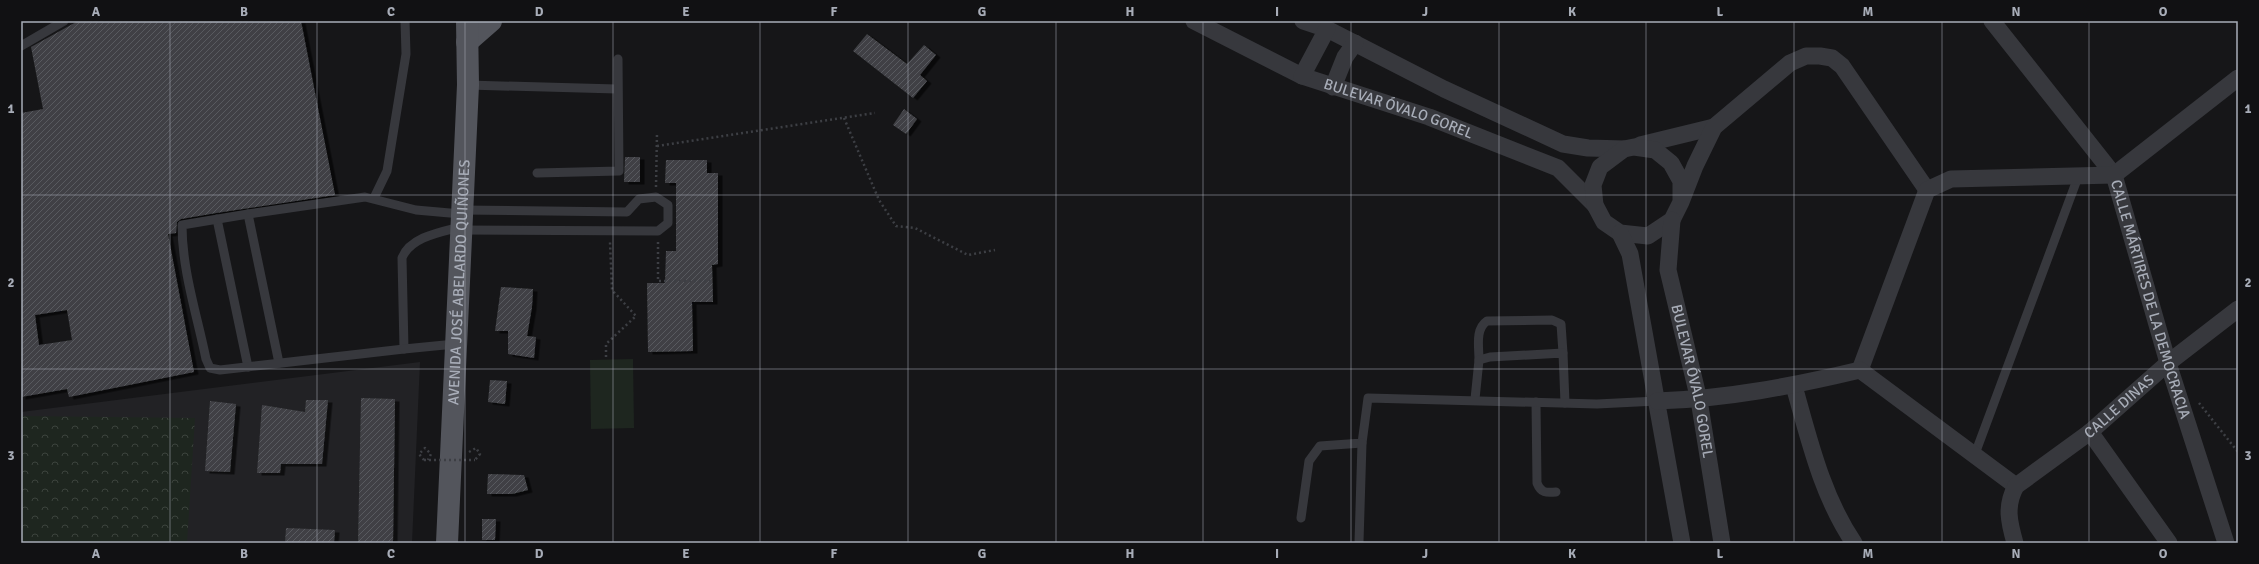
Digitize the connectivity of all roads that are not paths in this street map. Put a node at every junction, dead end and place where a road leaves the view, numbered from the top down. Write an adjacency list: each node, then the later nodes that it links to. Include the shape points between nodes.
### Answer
1 (64, 21): 11 (lane)
2 (405, 21): 24 (lane, via 406,54 387,171)
3 (467, 21): 9 (main road, AVENIDA JOSÉ ABELARDO QUIÑONES)
4 (491, 21): 9 (main road)
5 (1194, 21): 13 (street, BULEVAR ÓVALO GOREL)
6 (1303, 21): 8 (street, BULEVAR ÓVALO GOREL)
7 (1992, 21): 21 (street, CALLE MÁRTIRES DE LA DEMOCRACIA)
8 (1326, 29): 10 (street, BULEVAR ÓVALO GOREL); 13 (street)
9 (467, 42): 15 (main road, AVENIDA JOSÉ ABELARDO QUIÑONES)
10 (1355, 44): 16 (street, via 1345,57); 19 (street, BULEVAR ÓVALO GOREL, via 1563,144 1588,148)
11 (21, 46)
12 (618, 59): 17 (lane)
13 (1302, 76): 16 (street, BULEVAR ÓVALO GOREL)
14 (2238, 78): 21 (street)
15 (468, 85): 17 (lane); 29 (main road, AVENIDA JOSÉ ABELARDO QUIÑONES)
16 (1332, 87): 26 (street, BULEVAR ÓVALO GOREL, via 1429,117 1558,168)
17 (617, 89): 20 (lane, via 619,171)
18 (1714, 128): 19 (street); 23 (street, via 1790,63 1806,56 1832,58 1842,66); 25 (street)
19 (1629, 148): 25 (street, BULEVAR ÓVALO GOREL, via 1655,150 1672,162 1681,181); 26 (street, BULEVAR ÓVALO GOREL, via 1600,167 1593,185)
20 (537, 173)
21 (2114, 175): 22 (street); 38 (street, CALLE MÁRTIRES DE LA DEMOCRACIA)
22 (2078, 177): 23 (street, via 1951,179); 49 (lane)
23 (1927, 190): 40 (street)
24 (374, 198): 27 (lane); 29 (lane)
25 (1681, 202): 30 (street, BULEVAR ÓVALO GOREL)
26 (1595, 205): 31 (street, BULEVAR ÓVALO GOREL, via 1604,222)
27 (248, 214): 28 (lane); 37 (lane)
28 (216, 219): 39 (lane); 39 (lane, via 182,226 202,343 210,368 220,370)
29 (461, 220): 29 (lane, via 610,231 658,231 668,223 668,205 656,197 639,198 627,212); 33 (main road, AVENIDA JOSÉ ABELARDO QUIÑONES); 34 (lane, via 405,250 402,258)
30 (1672, 220): 31 (street, BULEVAR ÓVALO GOREL, via 1648,236); 43 (street, BULEVAR ÓVALO GOREL, via 1668,270)
31 (1620, 233): 44 (street, BULEVAR ÓVALO GOREL, via 1630,254)
32 (2238, 309): 38 (street, CALLE DINAS)
33 (455, 344): 34 (lane); 54 (main road, AVENIDA JOSÉ ABELARDO QUIÑONES)
34 (404, 349): 37 (lane)
35 (1563, 353): 36 (lane, via 1490,357); 36 (lane, via 1559,322 1487,321 1482,324 1479,334); 46 (lane)
36 (1479, 360): 42 (lane)
37 (279, 363): 39 (lane)
38 (2168, 364): 47 (street, CALLE DINAS); 60 (street, CALLE MÁRTIRES DE LA DEMOCRACIA)
39 (248, 367)
40 (1860, 370): 41 (street); 49 (street)
41 (1794, 386): 43 (street); 57 (street, via 1816,462 1839,521)
42 (1475, 399): 45 (lane); 48 (lane, via 1368,398)
43 (1699, 400): 44 (street); 56 (street, BULEVAR ÓVALO GOREL)
44 (1657, 401): 46 (lane); 55 (street, BULEVAR ÓVALO GOREL)
45 (1536, 402): 46 (lane); 51 (lane, via 1537,483 1545,493)
46 (1564, 403)
47 (2090, 432): 50 (street, CALLE DINAS); 59 (street)
48 (1362, 443): 52 (lane, via 1320,446 1309,461); 53 (lane)
49 (1975, 454): 50 (street)
50 (2016, 486): 58 (street, via 2008,510)
51 (1556, 492)
52 (1301, 518)
53 (1359, 542)
54 (447, 543)
55 (1682, 543)
56 (1722, 543)
57 (1854, 543)
58 (2015, 543)
59 (2169, 543)
60 (2226, 543)

